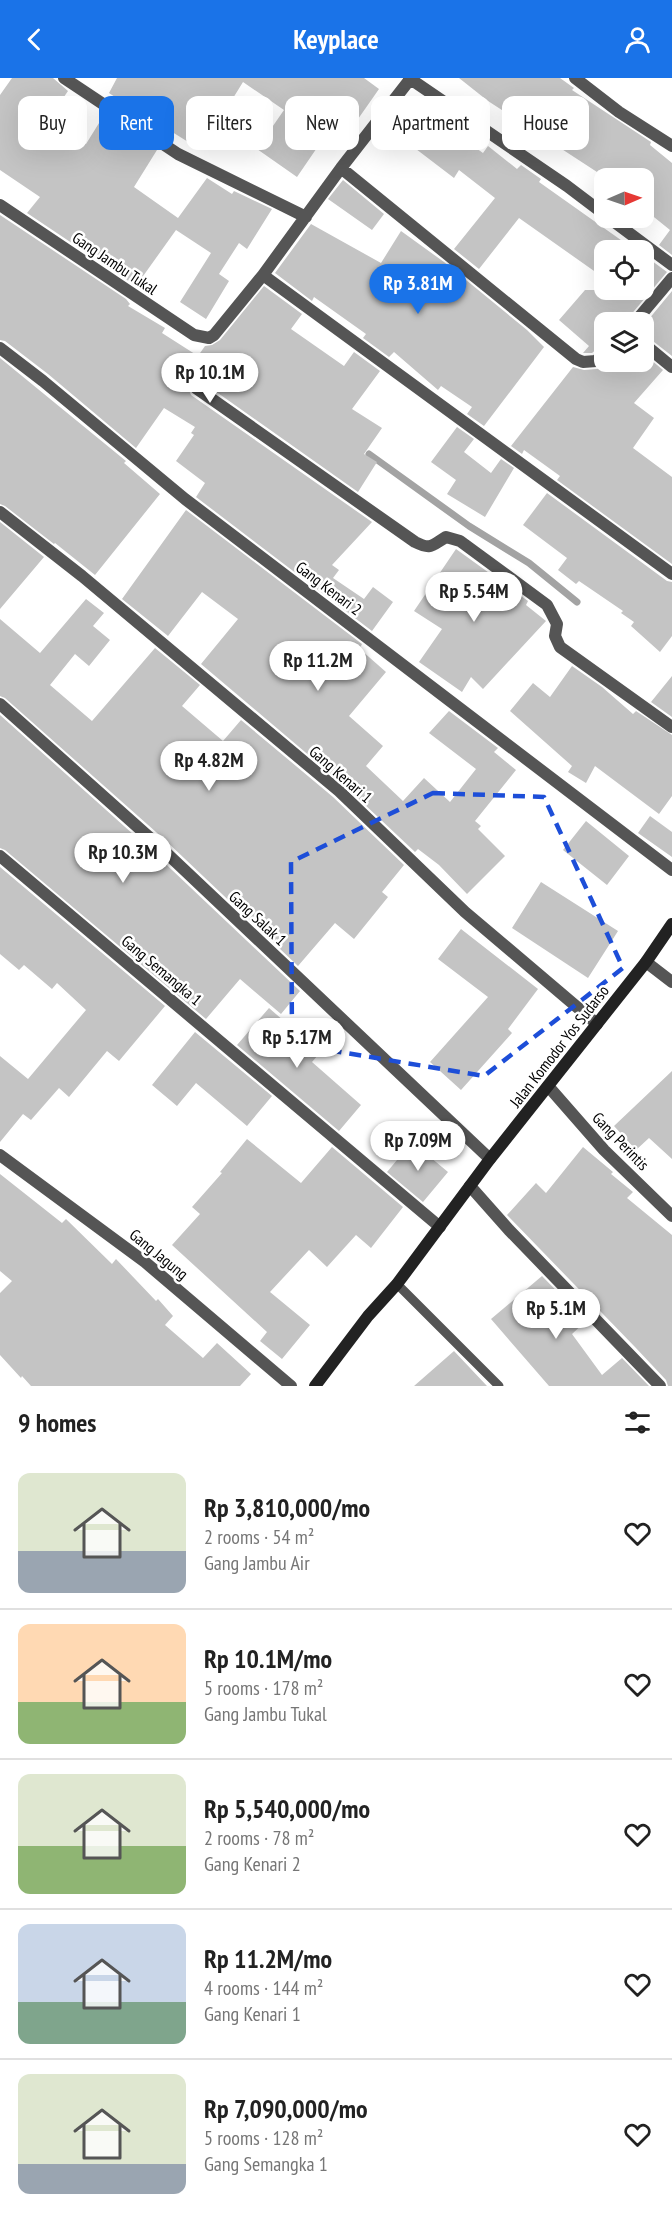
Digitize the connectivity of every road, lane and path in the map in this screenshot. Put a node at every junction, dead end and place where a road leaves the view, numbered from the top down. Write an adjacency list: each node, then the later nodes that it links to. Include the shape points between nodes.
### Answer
1 (64, 78): 8 (street, via 178,154)
2 (410, 78): 5 (street); 7 (street)
3 (575, 78): 4 (street)
4 (672, 147)
5 (341, 168): 8 (street); 16 (street, via 576,359)
6 (0, 205): 11 (street, Gang Jambu Tukal, via 194,335 214,335)
7 (594, 206)
8 (306, 217): 11 (street)
9 (622, 228): 10 (street)
10 (672, 265)
11 (263, 275): 20 (street)
12 (672, 278): 13 (street)
13 (643, 312)
14 (0, 348): 24 (street, Gang Kenari 2, via 185,499)
15 (654, 352): 17 (street)
16 (594, 361)
17 (672, 367)
18 (196, 388): 22 (street, via 415,542 431,547 446,537 460,542 547,605 560,647)
19 (0, 512): 28 (street, Gang Kenari 1, via 339,791 465,912)
20 (672, 574)
21 (0, 704): 31 (street, Gang Salak 1, via 159,846)
22 (672, 727)
23 (0, 856): 34 (street, Gang Semangka 1)
24 (672, 870)
25 (672, 924): 26 (street, Jalan Komodor Yos Sudarso)
26 (646, 962): 27 (street); 28 (street, Jalan Komodor Yos Sudarso)
27 (672, 982)
28 (597, 1024): 29 (street, Jalan Komodor Yos Sudarso)
29 (548, 1086): 31 (street, Jalan Komodor Yos Sudarso); 33 (street, Gang Perintis, via 604,1150)
30 (0, 1155): 36 (street, Gang Jagung, via 145,1262)
31 (490, 1159): 32 (street, Jalan Komodor Yos Sudarso)
32 (470, 1186): 34 (street, Jalan Komodor Yos Sudarso); 39 (street)
33 (672, 1216)
34 (440, 1227): 35 (street, Jalan Komodor Yos Sudarso)
35 (397, 1284): 37 (street, Jalan Komodor Yos Sudarso); 38 (lane)
36 (291, 1386)
37 (315, 1386)
38 (499, 1386)
39 (660, 1386)

